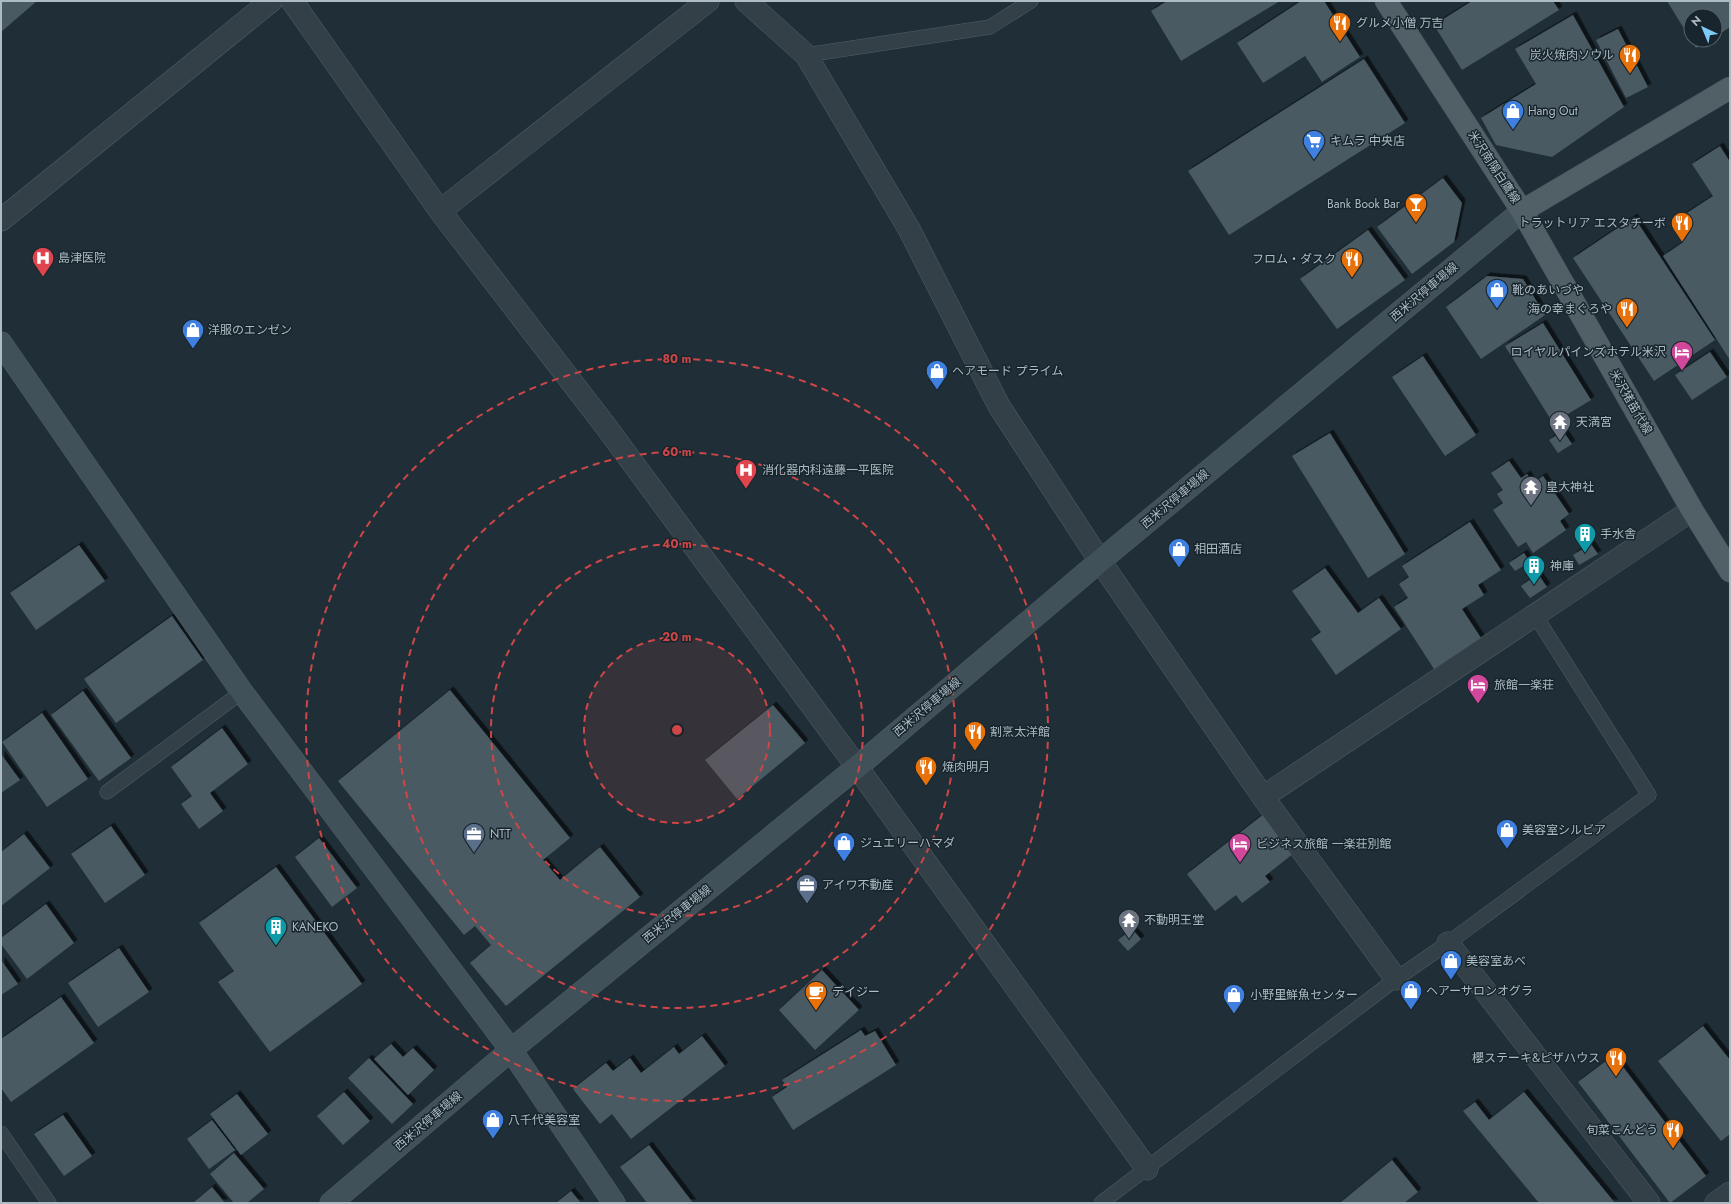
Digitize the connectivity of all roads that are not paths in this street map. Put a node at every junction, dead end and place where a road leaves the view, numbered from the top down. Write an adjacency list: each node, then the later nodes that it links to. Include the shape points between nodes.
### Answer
1 (270, 1): 11 (street)
2 (292, 1): 9 (street)
3 (708, 1): 9 (street)
4 (746, 1): 7 (street)
5 (1031, 1): 7 (lane, via 990,28)
6 (1386, 1): 10 (main road, 米沢南陽白鷹線)
7 (806, 55): 14 (street, via 909,229 999,406)
8 (1730, 88): 10 (main road, 米沢南陽白鷹線)
9 (440, 211): 18 (street, via 604,424)
10 (1522, 211): 13 (main road, 米沢猪苗代線); 14 (main road, 西米沢停車場線)
11 (1, 220)
12 (1, 343): 17 (main road)
13 (1692, 510): 15 (main road, 米沢猪苗代線); 16 (street)
14 (1100, 561): 18 (main road, 西米沢停車場線); 20 (street)
15 (1730, 571)
16 (1535, 615): 20 (street); 21 (lane, via 1649,795)
17 (242, 692): 19 (lane); 23 (main road)
18 (857, 767): 23 (main road, 西米沢停車場線); 25 (street)
19 (107, 792)
20 (1263, 797): 22 (street)
21 (1448, 943): 22 (lane); 31 (street)
22 (1396, 979): 25 (lane)
23 (511, 1050): 28 (main road, 西米沢停車場線); 29 (main road)
24 (1, 1133): 27 (lane)
25 (1147, 1169): 30 (lane)
26 (1730, 1193): 32 (street)
27 (49, 1203)
28 (331, 1203)
29 (614, 1203)
30 (1101, 1203)
31 (1649, 1203)
32 (1716, 1203)

